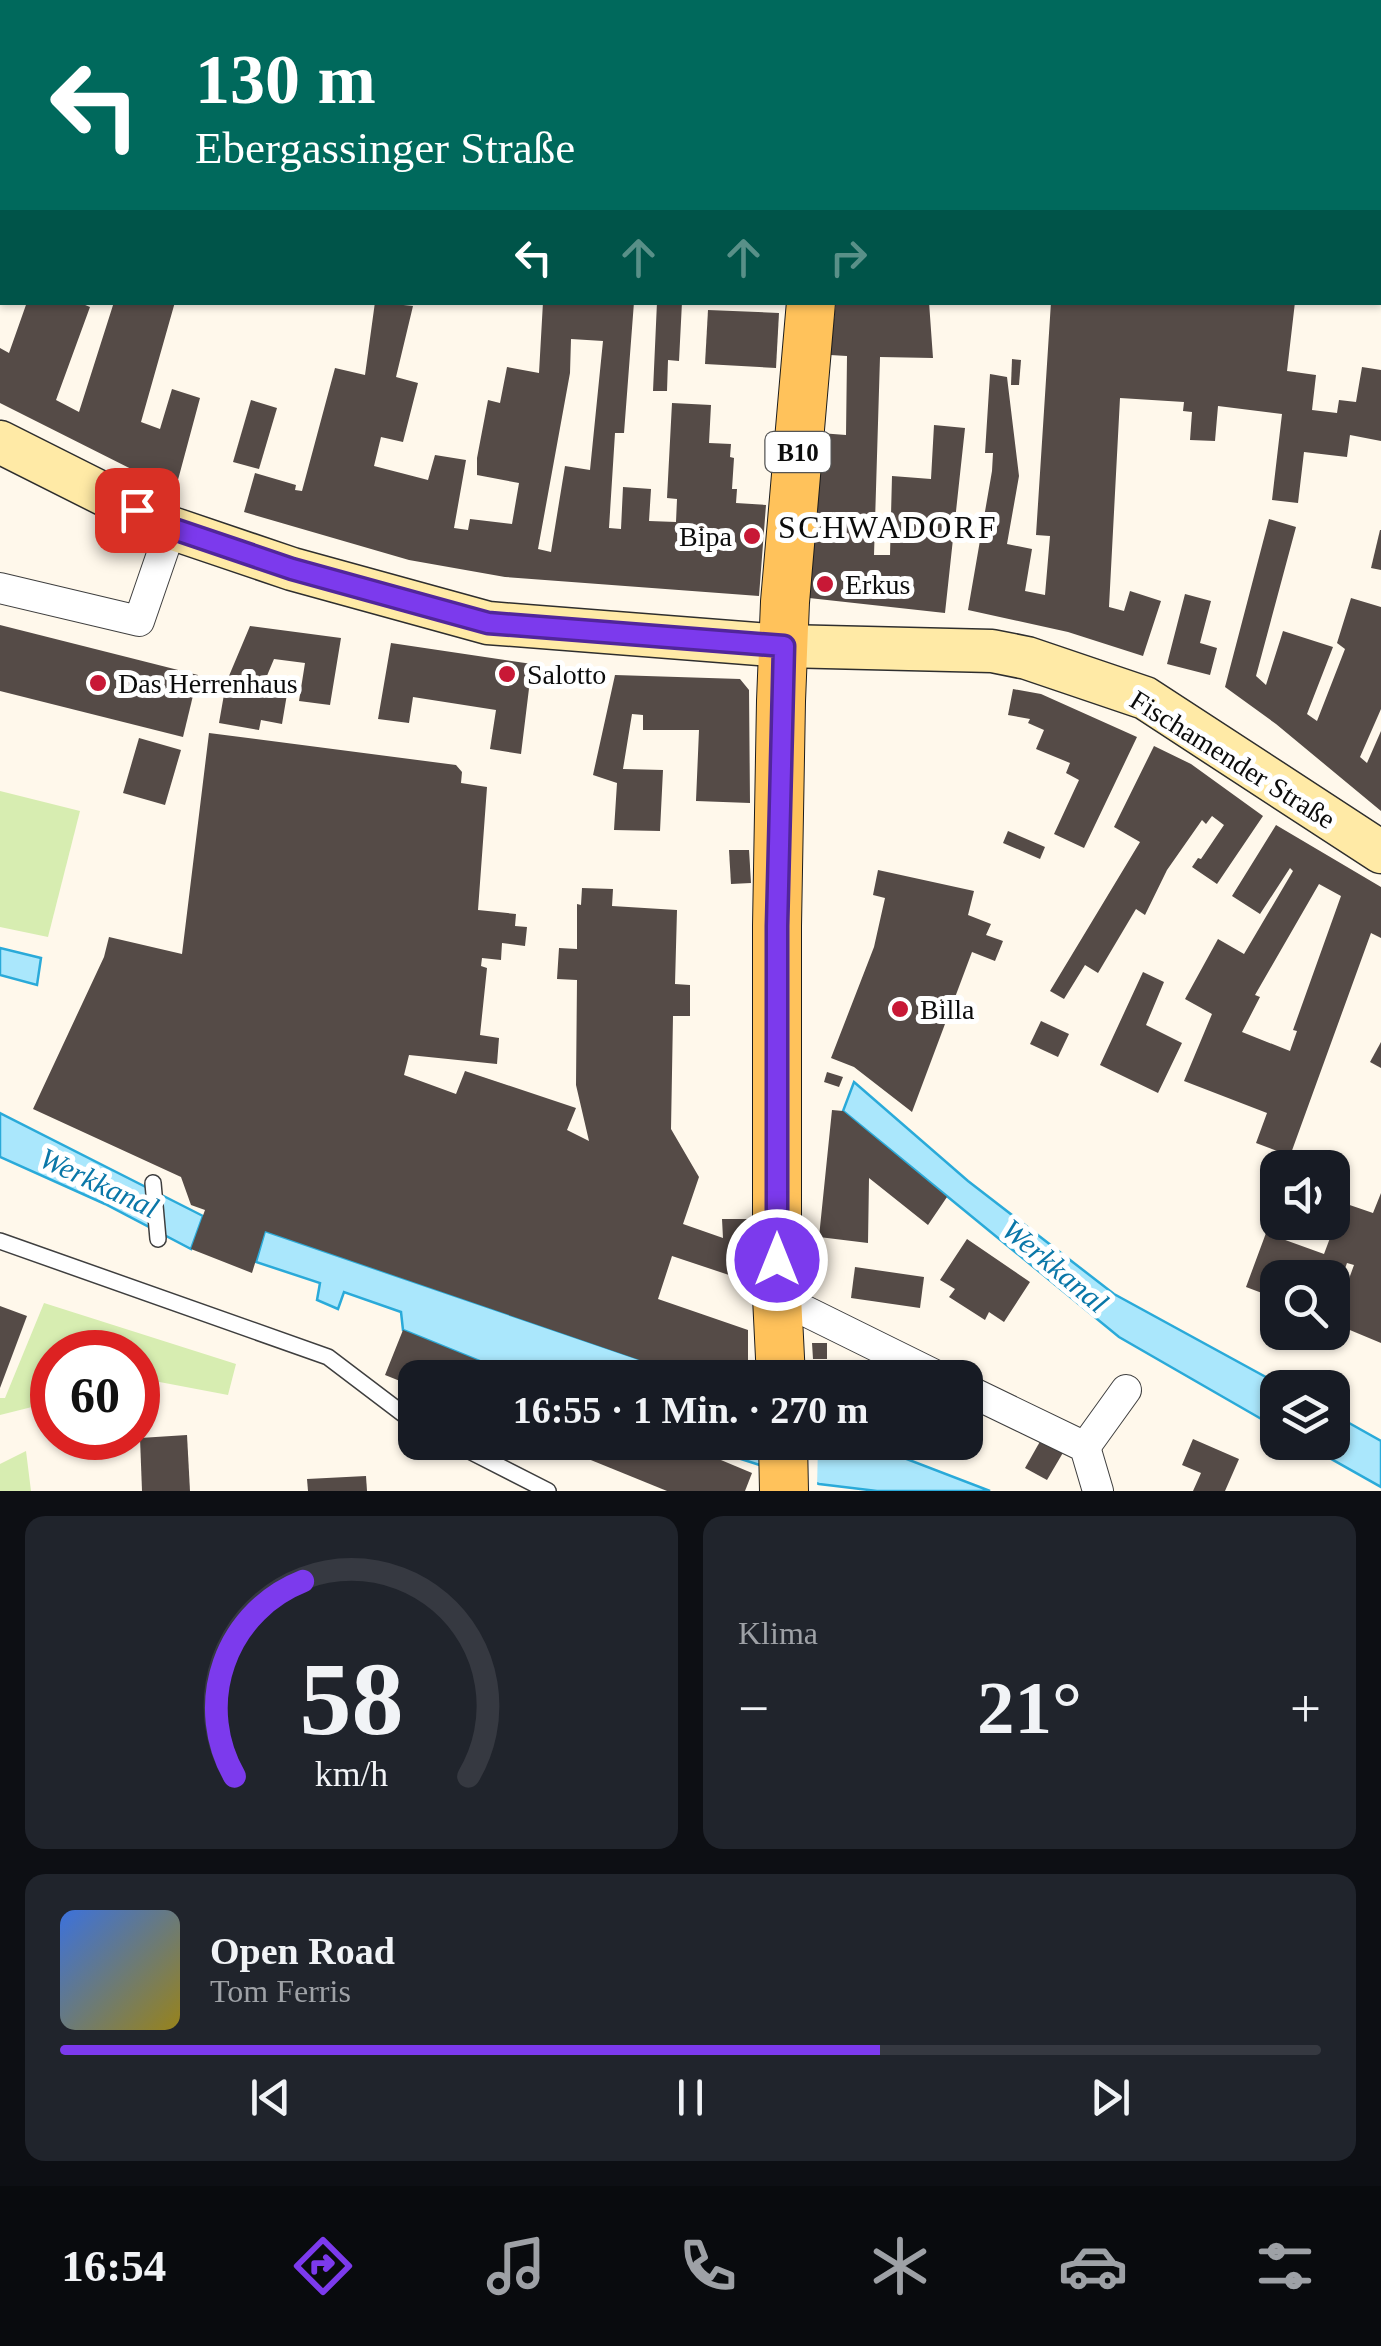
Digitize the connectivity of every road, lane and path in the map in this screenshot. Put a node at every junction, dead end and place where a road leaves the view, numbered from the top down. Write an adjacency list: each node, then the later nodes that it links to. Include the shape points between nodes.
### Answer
1 (812, 305): 5 (main road, B10)
2 (0, 442): 3 (main road, Fischamender Straße)
3 (171, 528): 4 (street, via 138,621); 5 (main road, Fischamender Straße, via 488,623)
4 (0, 588)
5 (784, 646): 6 (main road, Fischamender Straße, via 992,651 1145,698); 10 (main road, B10)
6 (1381, 852)
7 (153, 1183): 8 (lane)
8 (158, 1238)
9 (0, 1241): 15 (lane, via 328,1357)
10 (778, 1298): 11 (main road, B10); 12 (street)
11 (780, 1360)
12 (904, 1360)
13 (1126, 1390): 16 (street)
14 (983, 1398): 16 (street)
15 (398, 1411)
16 (1085, 1447): 19 (street)
17 (487, 1460): 18 (lane)
18 (548, 1491)
19 (1098, 1491)

